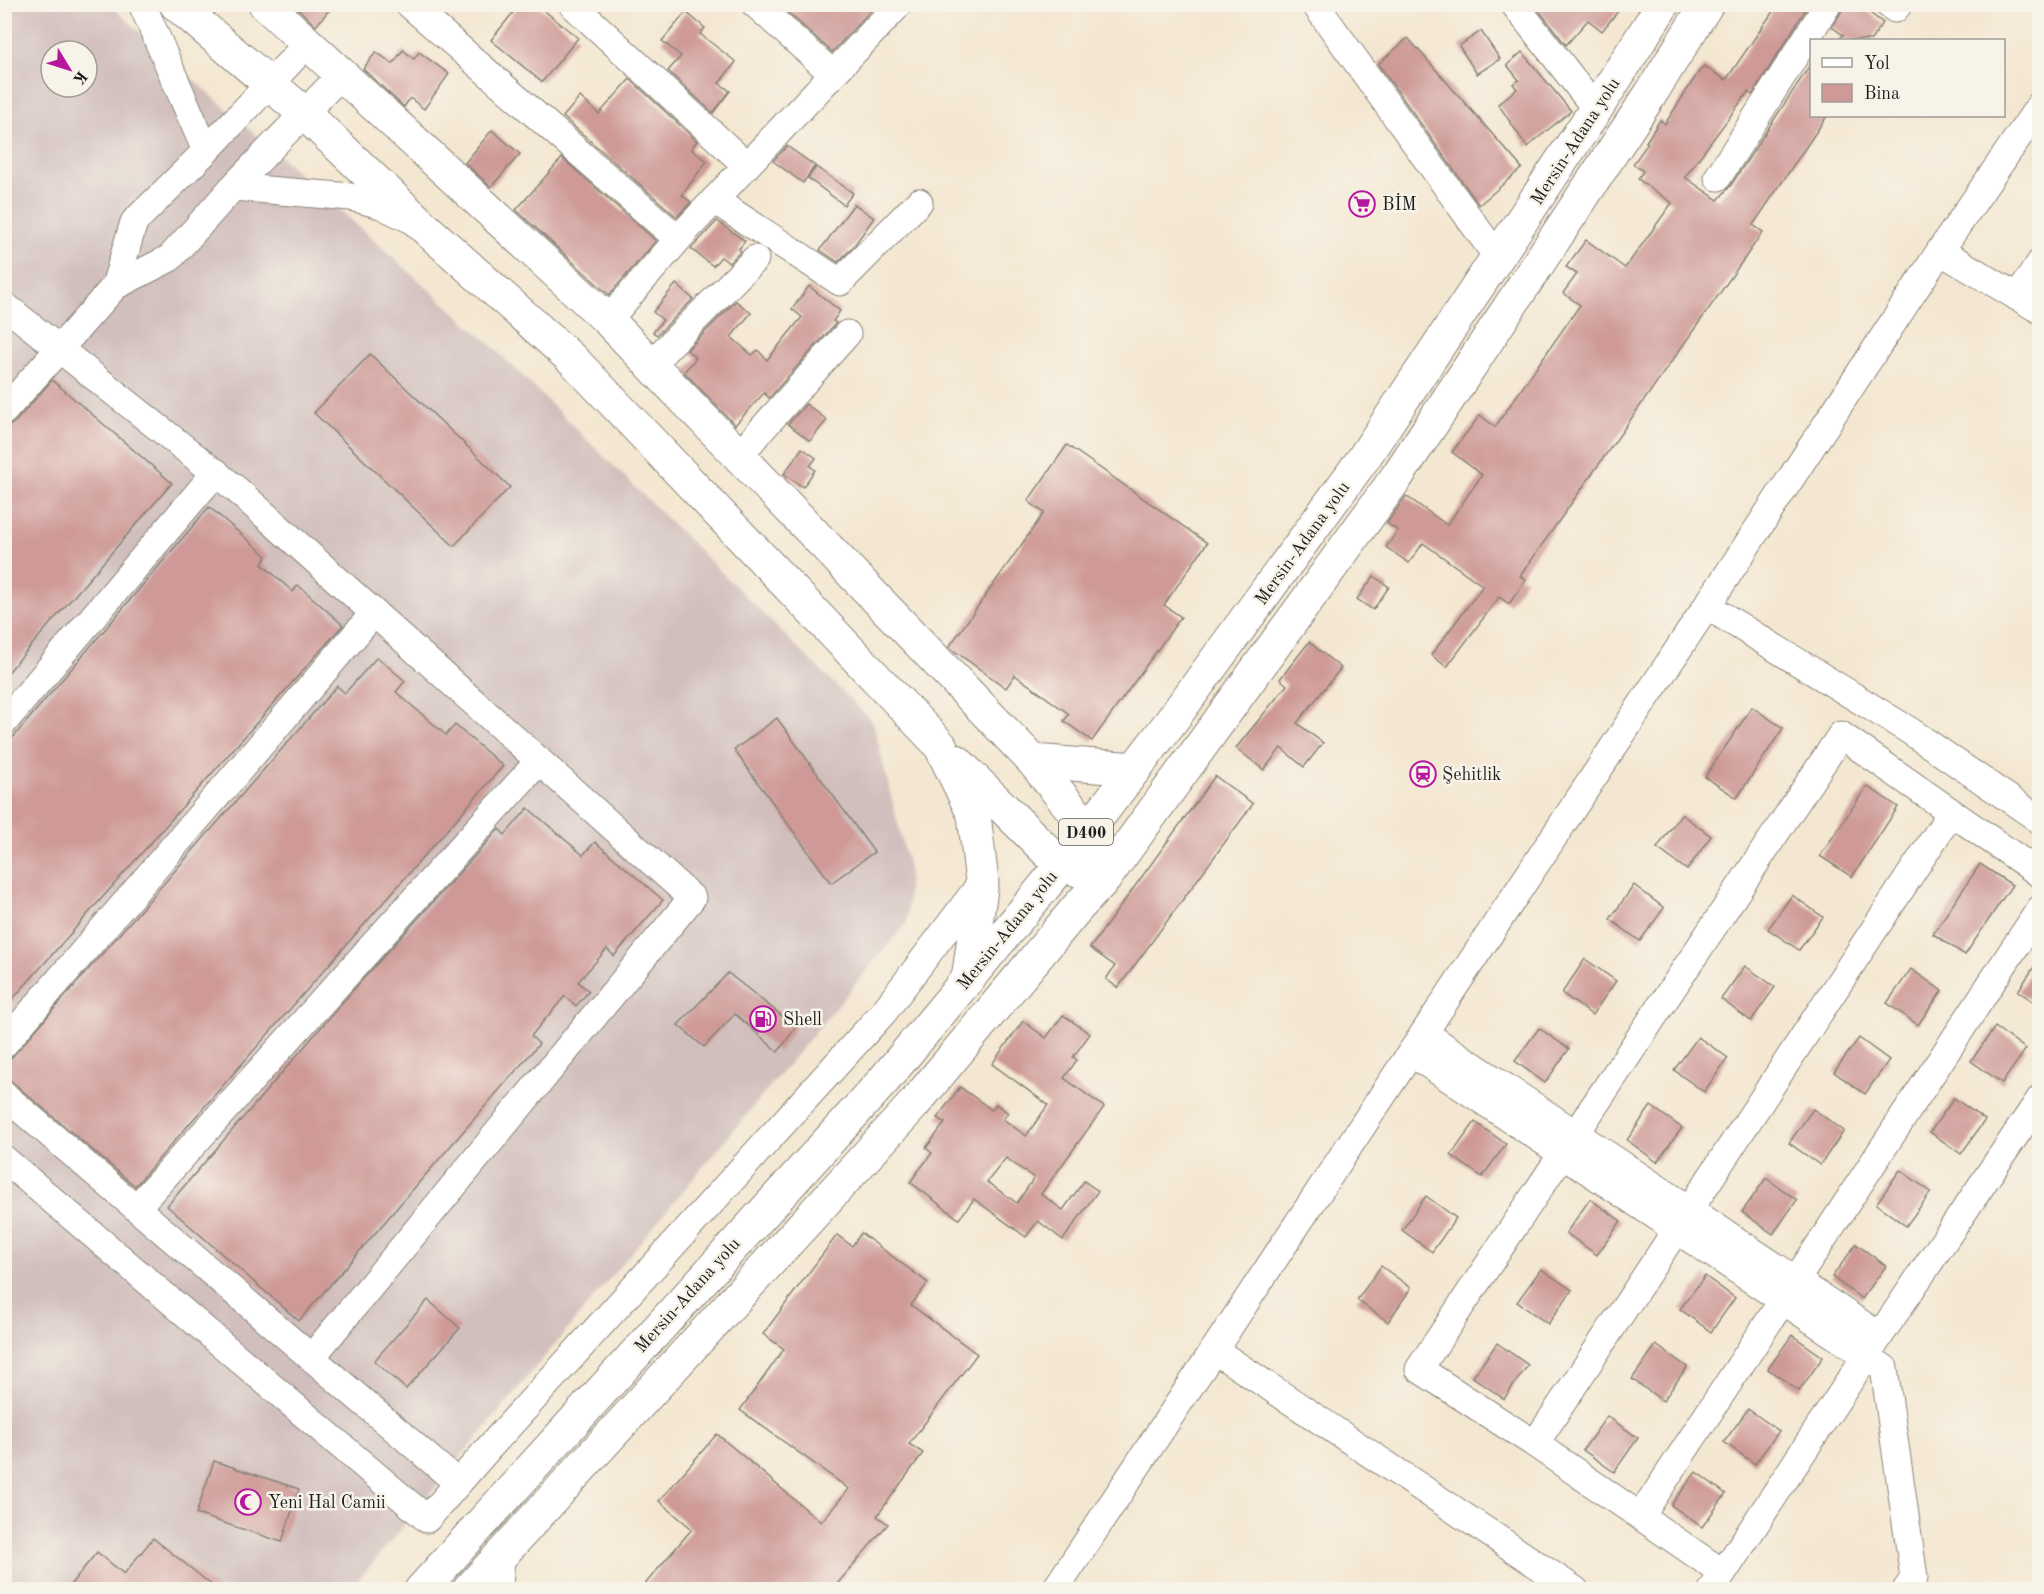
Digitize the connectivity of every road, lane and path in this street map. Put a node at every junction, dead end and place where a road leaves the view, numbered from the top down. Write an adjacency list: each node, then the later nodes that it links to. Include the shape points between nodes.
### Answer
1 (142, 4): 22 (street)
2 (176, 4): 18 (main road)
3 (265, 4): 15 (main road)
4 (409, 4): 29 (street)
5 (572, 4): 23 (street)
6 (755, 4): 17 (street)
7 (898, 4): 17 (street)
8 (1315, 4): 31 (street)
9 (1514, 4): 20 (street)
10 (1663, 4): 20 (main road, Mersin-Adana yolu / D400)
11 (1707, 4): 56 (main road, Mersin-Adana yolu / D400, via 1396,478)
12 (1828, 4): 24 (street)
13 (1888, 4): 14 (street, via 1895,9)
14 (1899, 4)
15 (308, 43): 16 (main road); 18 (street)
16 (342, 74): 21 (street); 37 (main road)
17 (833, 74): 23 (street)
18 (269, 82): 21 (main road); 22 (street)
19 (2040, 105): 30 (street)
20 (1596, 110): 31 (main road, Mersin-Adana yolu / D400)
21 (305, 114): 25 (street); 28 (main road)
22 (206, 151): 34 (street, via 134,222)
23 (746, 165): 26 (street)
24 (1718, 177)
25 (233, 187): 28 (street, via 351,197 381,205); 34 (street, via 170,258)
26 (714, 200): 27 (street, via 840,282); 29 (street)
27 (919, 202)
28 (423, 226): 47 (main road, via 574,361)
29 (678, 239): 37 (street)
30 (1940, 251): 35 (street); 44 (street)
31 (1498, 258): 50 (main road, Mersin-Adana yolu / D400, via 1363,459)
32 (755, 259): 40 (street)
33 (2040, 263): 35 (street)
34 (115, 286): 39 (street)
35 (2028, 303)
36 (4, 305): 39 (street)
37 (608, 320): 40 (main road)
38 (847, 334): 42 (street)
39 (58, 349): 41 (street); 43 (street)
40 (651, 364): 42 (main road)
41 (4, 411)
42 (739, 455): 48 (main road)
43 (216, 472): 45 (street); 46 (street)
44 (1707, 606): 52 (street, via 1910,731); 60 (street)
45 (374, 613): 49 (street); 61 (street)
46 (4, 722)
47 (940, 745): 54 (main road); 57 (main road, via 974,816)
48 (1033, 760): 50 (main road); 53 (main road)
49 (539, 761): 66 (street); 71 (street, via 692,898)
50 (1135, 769): 53 (main road, Mersin-Adana yolu / D400)
51 (1952, 813): 55 (street); 64 (street, via 1841,735); 67 (street)
52 (2040, 820)
53 (1088, 829): 54 (main road, Mersin-Adana yolu / D400); 56 (main road)
54 (1061, 865): 56 (main road); 59 (main road, Mersin-Adana yolu / D400)
55 (2040, 874)
56 (1105, 878): 75 (main road, Mersin-Adana yolu / D400, via 914,1104)
57 (982, 882): 59 (main road); 73 (street, via 882,1013)
58 (2040, 909): 68 (street)
59 (968, 979): 78 (main road, Mersin-Adana yolu / D400, via 884,1080)
60 (1418, 1043): 64 (street); 70 (street)
61 (4, 1044)
62 (4, 1095): 66 (street)
63 (2040, 1099): 69 (street)
64 (1569, 1143): 67 (street); 72 (street, via 1419,1370)
65 (4, 1160): 73 (street, via 427,1519)
66 (137, 1207): 71 (street)
67 (1683, 1219): 68 (street); 72 (street)
68 (1789, 1290): 69 (street); 74 (street)
69 (1873, 1346): 76 (street); 77 (street, via 1884,1368)
70 (1214, 1350): 81 (street); 82 (street)
71 (311, 1358): 73 (street)
72 (1535, 1444): 74 (street)
73 (458, 1483)
74 (1641, 1516): 76 (street)
75 (501, 1556): 79 (main road, Mersin-Adana yolu / D400); 80 (street)
76 (1718, 1581)
77 (1917, 1586)
78 (421, 1590)
79 (469, 1590)
80 (499, 1590)
81 (1055, 1590)
82 (1575, 1590)

